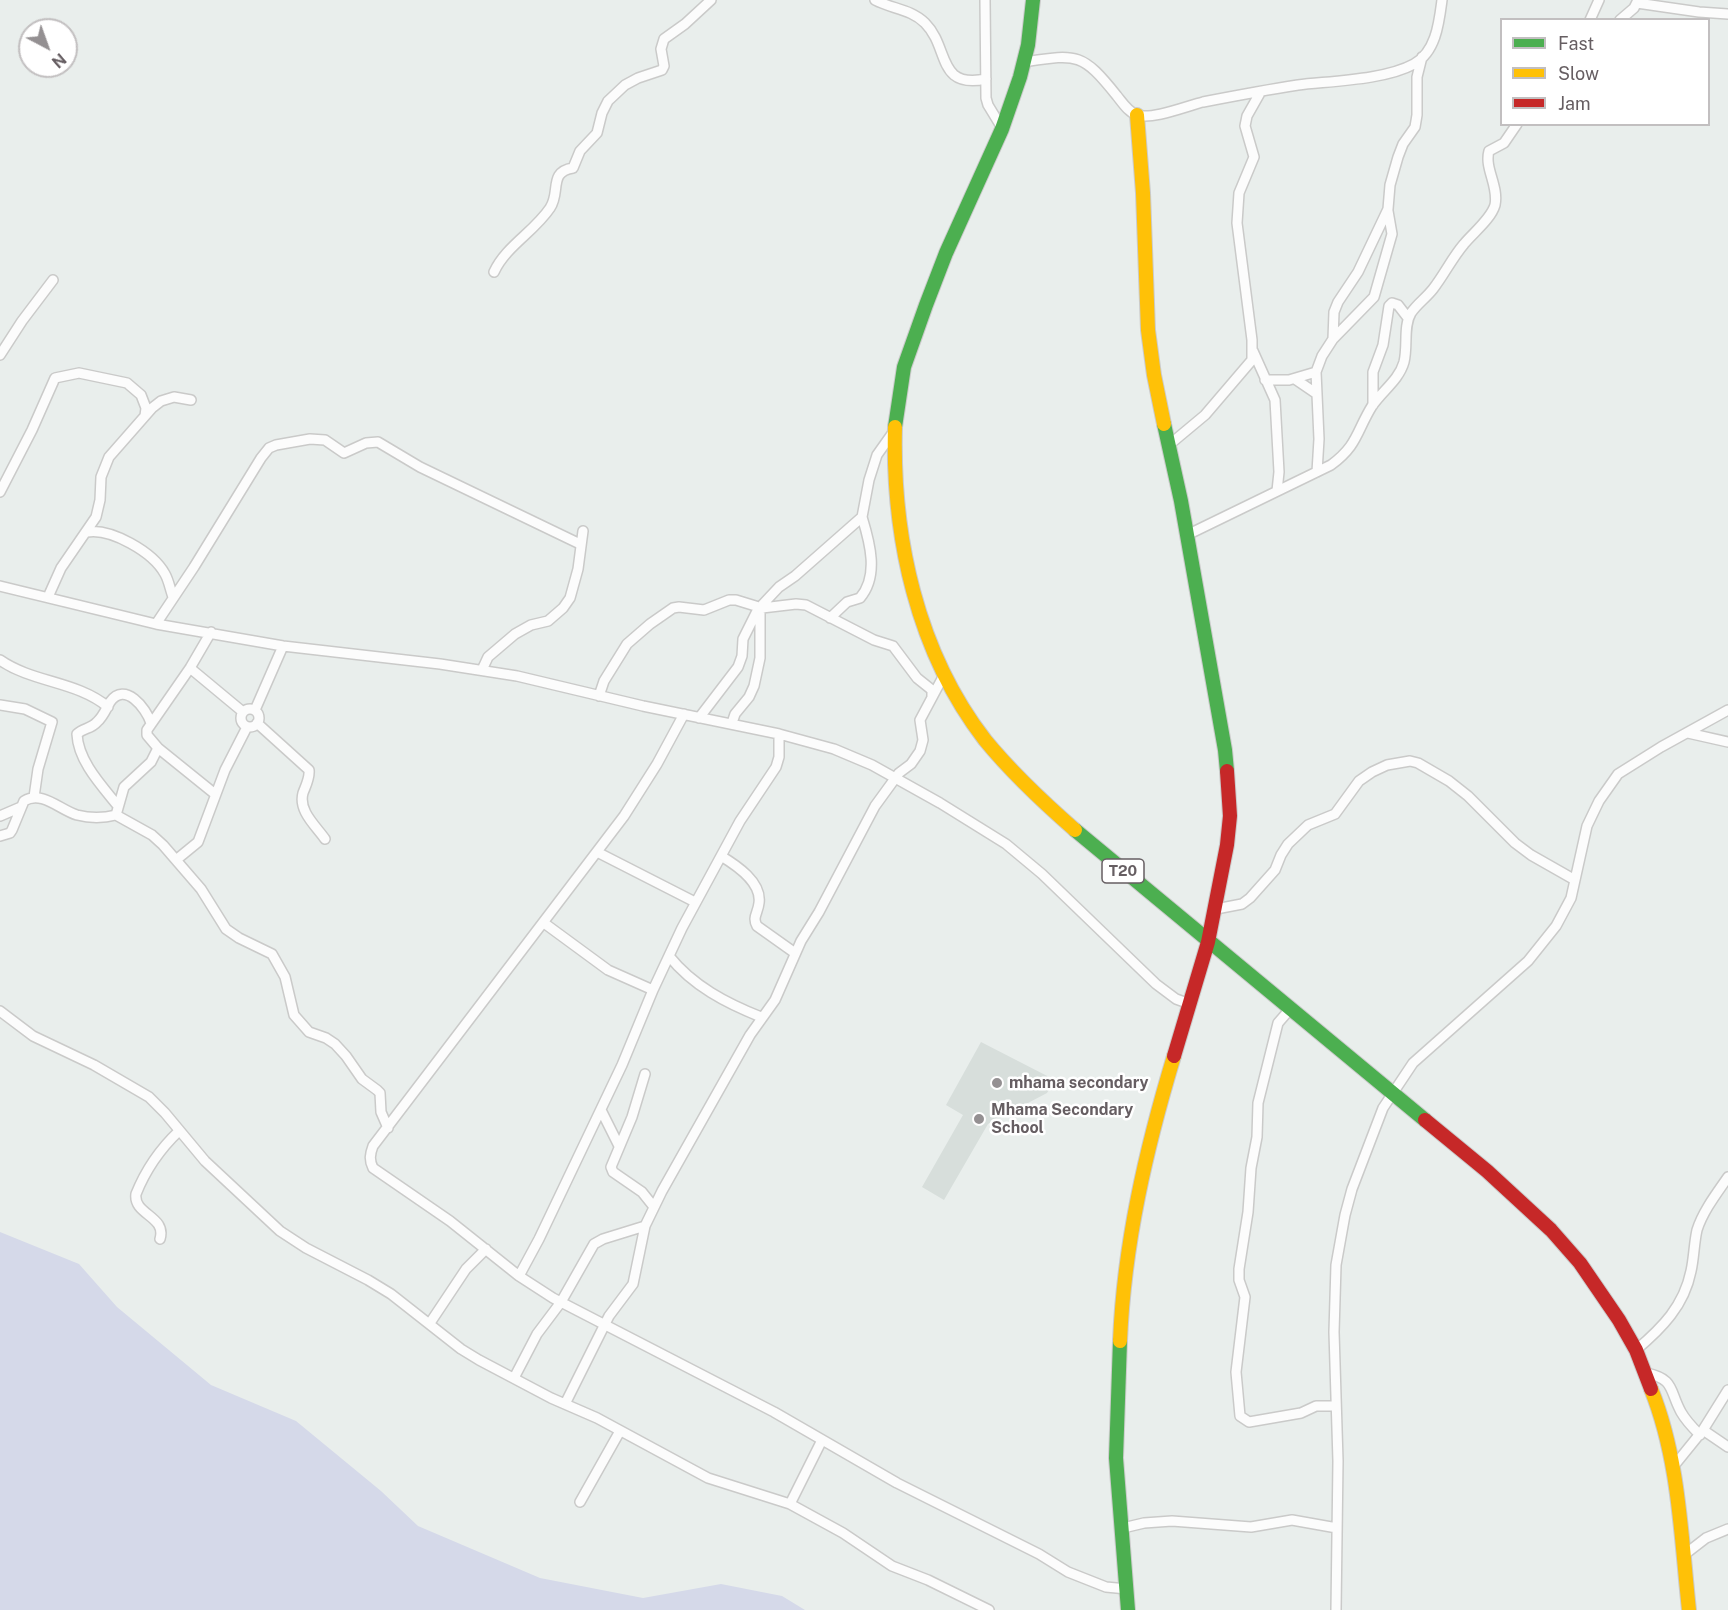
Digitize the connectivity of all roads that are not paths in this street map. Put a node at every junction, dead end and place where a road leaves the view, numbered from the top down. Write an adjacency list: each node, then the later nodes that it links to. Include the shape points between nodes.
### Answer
1 (711, 0): 19 (street, via 664,39 662,70 638,78 608,101 597,133 580,151 573,168 563,171 556,180 556,196 549,210 502,257)
2 (875, 0): 13 (street, via 906,10 925,23 950,73 971,82)
3 (985, 0): 13 (street)
4 (1033, 0): 12 (main road, T20)
5 (1442, 0): 11 (street, via 1433,41)
6 (1599, 0): 9 (street)
7 (1638, 2): 8 (street); 10 (street)
8 (1728, 14)
9 (1591, 18)
10 (1623, 18)
11 (1422, 57): 14 (street, via 1414,64 1378,75); 18 (street, via 1417,115 1398,157)
12 (1024, 62): 15 (street, via 1059,57 1080,59); 17 (main road, T20)
13 (986, 79): 17 (street, via 988,105)
14 (1260, 93): 15 (street, via 1168,113); 23 (street, via 1245,126 1254,157 1242,182 1237,223)
15 (1137, 115): 33 (main road, via 1148,330)
16 (1516, 126): 21 (street, via 1504,143 1489,151 1495,205)
17 (1002, 128): 32 (main road, T20, via 914,338 903,371)
18 (1388, 209): 22 (street, via 1358,272 1338,302); 22 (street, via 1392,234 1374,297)
19 (494, 272)
20 (53, 280): 24 (street)
21 (1408, 318): 30 (street, via 1403,364); 30 (street, via 1398,304 1389,306 1383,345 1373,372)
22 (1333, 339): 25 (street)
23 (1253, 351): 27 (street); 33 (street, via 1250,364 1205,415)
24 (0, 355)
25 (1316, 372): 26 (street); 28 (street)
26 (1295, 379): 27 (street); 28 (street)
27 (1265, 380): 35 (street, via 1273,393 1276,411 1280,472)
28 (1317, 393): 34 (street)
29 (191, 400): 31 (street, via 169,398)
30 (1373, 405): 34 (street, via 1350,450)
31 (145, 416): 36 (street, via 141,395 127,382 79,373 55,378); 38 (street, via 105,466 96,517)
32 (896, 430): 37 (street, via 877,455); 53 (main road, T20, via 896,490 904,547 923,625)
33 (1169, 445): 40 (main road)
34 (1317, 472): 35 (street)
35 (1277, 491): 40 (street)
36 (0, 492)
37 (862, 517): 45 (street, via 779,586); 46 (street, via 871,554 870,580 860,598 847,602)
38 (87, 531): 43 (street, via 61,568); 44 (street, via 117,536 153,559 164,572)
39 (582, 531): 41 (street)
40 (1187, 536): 84 (main road, via 1229,790 1227,845)
41 (580, 544): 44 (street, via 420,467 378,442 345,453 325,440 310,439 269,448); 52 (street, via 575,585 563,608 548,621 516,634 488,657)
42 (1, 588): 43 (street)
43 (48, 597): 47 (street)
44 (172, 597): 47 (street)
45 (760, 608): 46 (street, via 801,604); 54 (street, via 736,600 704,610 673,608 627,644); 62 (street, via 743,639 738,668); 65 (street, via 760,658 754,686)
46 (830, 618): 55 (street, via 893,646 917,678 932,690)
47 (156, 624): 48 (street)
48 (211, 632): 49 (street); 51 (street)
49 (283, 646): 52 (street); 58 (street)
50 (0, 660): 57 (street, via 61,683)
51 (190, 668): 60 (street); 63 (street)
52 (482, 670): 54 (street)
53 (944, 675): 55 (street); 86 (main road, T20, via 973,723 1011,771)
54 (599, 696): 61 (street)
55 (932, 696): 71 (street, via 920,720 920,751)
56 (0, 705): 73 (street, via 25,709 52,722)
57 (108, 707): 63 (street, via 118,696 128,695); 75 (street, via 100,720 80,731 77,737 88,766)
58 (255, 710): 60 (street); 64 (street)
59 (1728, 710): 67 (street)
60 (243, 712): 66 (street, via 241,721)
61 (684, 714): 62 (street); 79 (street, via 642,788)
62 (699, 718): 65 (street)
63 (151, 723): 70 (street, via 147,735)
64 (257, 723): 66 (street); 78 (street, via 309,770 302,804)
65 (732, 723): 68 (street)
66 (247, 727): 72 (street)
67 (1688, 733): 69 (street); 82 (street, via 1625,768 1612,780 1587,826)
68 (779, 734): 71 (street, via 852,756); 80 (street, via 776,767)
69 (1728, 742)
70 (158, 748): 72 (street); 75 (street, via 151,762 124,787)
71 (895, 778): 87 (street, via 874,806); 90 (street, via 1006,844 1156,984)
72 (215, 794): 81 (street, via 198,842)
73 (34, 797): 74 (street, via 26,799); 75 (street, via 82,816)
74 (21, 807): 76 (street); 77 (street, via 10,833)
75 (117, 810): 81 (street)
76 (0, 816)
77 (0, 836)
78 (325, 839)
79 (597, 852): 83 (street); 85 (street)
80 (721, 856): 83 (street); 87 (street, via 755,887 759,899 754,919 757,926)
81 (176, 860): 97 (street, via 210,901 226,929 267,950 276,959 285,977 294,1015 309,1032 340,1049 362,1079 380,1093 381,1112)
82 (1575, 880): 84 (street, via 1515,843 1449,781 1410,761 1372,772 1359,782 1335,814 1308,825 1288,844 1275,870 1250,898 1242,904); 95 (street, via 1565,911 1544,944 1413,1064)
83 (695, 902): 88 (street)
84 (1216, 909): 86 (main road)
85 (544, 923): 89 (street, via 608,970); 97 (street)
86 (1208, 942): 90 (main road); 91 (main road, T20)
87 (795, 953): 93 (street, via 775,1000)
88 (669, 956): 89 (street); 93 (street, via 704,988)
89 (653, 990): 96 (street)
90 (1190, 1004): 122 (main road, via 1162,1094 1128,1253 1116,1433)
91 (1291, 1008): 95 (main road, T20); 114 (street, via 1278,1023 1259,1096 1239,1269 1245,1297 1237,1393 1240,1416 1248,1422 1301,1413 1316,1406)
92 (0, 1011): 98 (street, via 33,1036 149,1098)
93 (761, 1017): 101 (street)
94 (645, 1074): 99 (street)
95 (1392, 1093): 109 (main road, T20, via 1551,1230 1601,1291); 114 (street, via 1352,1189 1338,1247)
96 (601, 1110): 99 (street); 105 (street)
97 (388, 1128): 104 (street, via 370,1153 373,1168)
98 (179, 1131): 103 (street, via 152,1162 136,1194 139,1205 158,1222); 107 (street, via 205,1161 280,1231 368,1280)
99 (619, 1146): 101 (street, via 612,1170 638,1188)
100 (1728, 1177): 109 (street, via 1696,1232 1691,1275 1677,1307)
101 (654, 1207): 102 (street)
102 (645, 1226): 106 (street, via 594,1244); 108 (street, via 633,1284)
103 (160, 1239)
104 (486, 1249): 105 (street); 107 (street, via 466,1269)
105 (519, 1275): 106 (street)
106 (561, 1302): 108 (street); 111 (street, via 537,1334)
107 (430, 1323): 111 (street, via 461,1349)
108 (605, 1324): 113 (street); 117 (street)
109 (1636, 1350): 110 (main road, T20)
110 (1646, 1373): 116 (street, via 1668,1381 1681,1412); 119 (main road, T20)
111 (514, 1378): 113 (street)
112 (1728, 1390): 116 (street)
113 (565, 1404): 115 (street)
114 (1335, 1406): 123 (street)
115 (620, 1431): 120 (street); 121 (street, via 708,1478)
116 (1701, 1432): 118 (street); 119 (street)
117 (822, 1440): 121 (street); 126 (street, via 1068,1572 1097,1585)
118 (1728, 1447)
119 (1673, 1467): 125 (main road, T20)
120 (580, 1502)
121 (790, 1504): 127 (street, via 892,1566)
122 (1123, 1528): 123 (street, via 1172,1521 1251,1527 1285,1520); 126 (main road)
123 (1337, 1528): 129 (street)
124 (1728, 1529): 125 (street, via 1706,1538)
125 (1684, 1555): 130 (main road, T20)
126 (1126, 1589): 128 (main road)
127 (989, 1610)
128 (1128, 1610)
129 (1336, 1610)
130 (1689, 1610)

